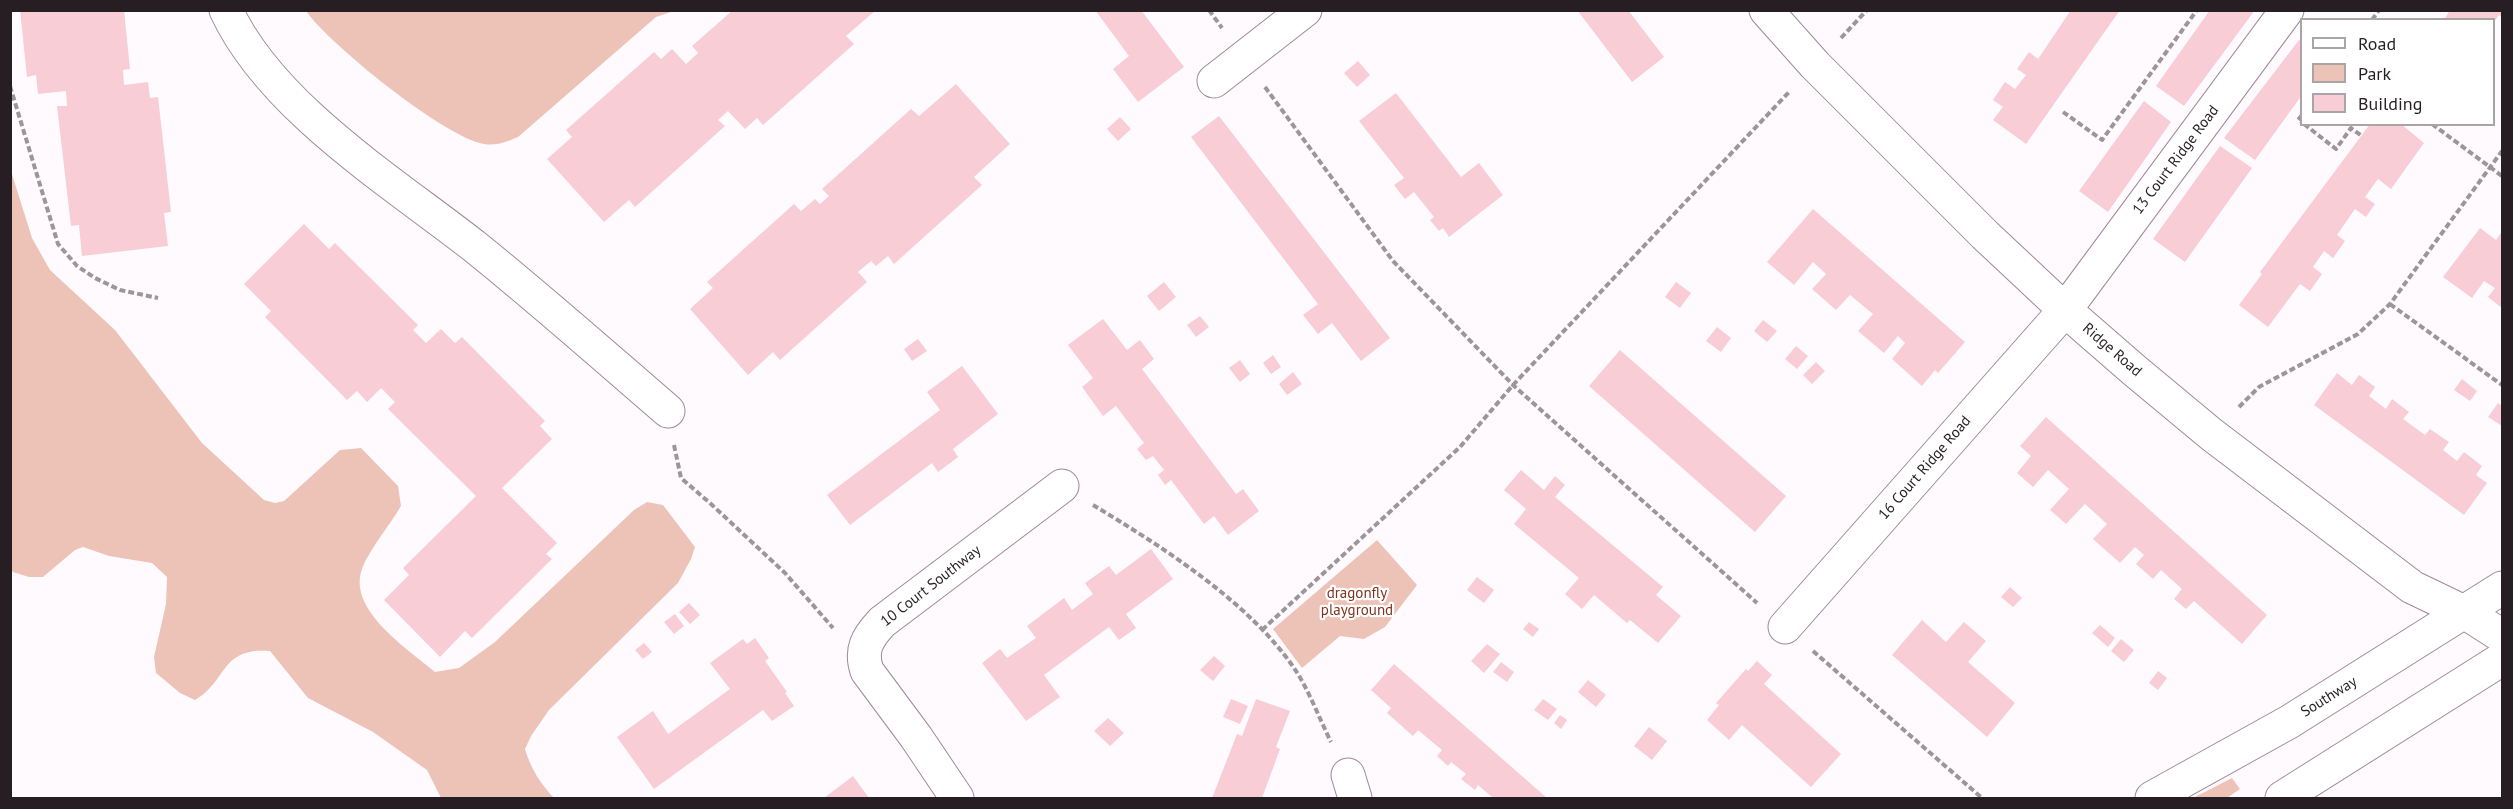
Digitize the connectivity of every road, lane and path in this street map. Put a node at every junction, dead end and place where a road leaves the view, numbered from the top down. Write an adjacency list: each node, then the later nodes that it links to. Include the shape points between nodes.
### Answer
1 (226, 10): 25 (street, via 250,52 275,84 316,123 476,248)
2 (1209, 10): 9 (path)
3 (1305, 10): 9 (street)
4 (1766, 10): 22 (street, Ridge Road, via 1815,65)
5 (1867, 10): 8 (path)
6 (2197, 10): 13 (path, via 2102,140)
7 (2288, 10): 22 (street, 13 Court Ridge Road)
8 (1839, 40)
9 (1244, 58): 10 (street); 23 (path, via 1394,261)
10 (1214, 81)
11 (10, 86): 20 (path, via 58,244 77,266 95,278 120,290)
12 (1789, 92): 23 (path)
13 (2063, 112)
14 (2307, 126): 16 (path, via 2337,149 2351,128)
15 (2435, 126): 18 (path)
16 (2362, 136)
17 (2502, 152): 18 (path)
18 (2491, 168): 19 (path); 21 (path)
19 (2502, 176)
20 (158, 298)
21 (2390, 304): 24 (path); 26 (path, via 2358,334 2259,387)
22 (2065, 310): 26 (street, Ridge Road); 30 (street, 16 Court Ridge Road)
23 (1513, 385): 30 (path); 31 (path, via 1460,447)
24 (2502, 385)
25 (668, 411): 33 (path, via 681,478 785,573)
26 (2211, 434): 29 (street, Ridge Road, via 2412,587)
27 (1062, 486): 31 (path, via 1153,542 1221,593); 33 (street, 10 Court Southway, via 882,622 865,645)
28 (2502, 588): 29 (street, Southway)
29 (2466, 613): 32 (street, Ridge Road); 38 (street, Southway, via 2289,722)
30 (1785, 627): 37 (path)
31 (1262, 630): 35 (path, via 1294,669)
32 (2502, 636)
33 (863, 658): 36 (street, via 867,671)
34 (2502, 659): 39 (street)
35 (1351, 787)
36 (957, 798)
37 (1982, 798)
38 (2152, 798)
39 (2282, 798)

